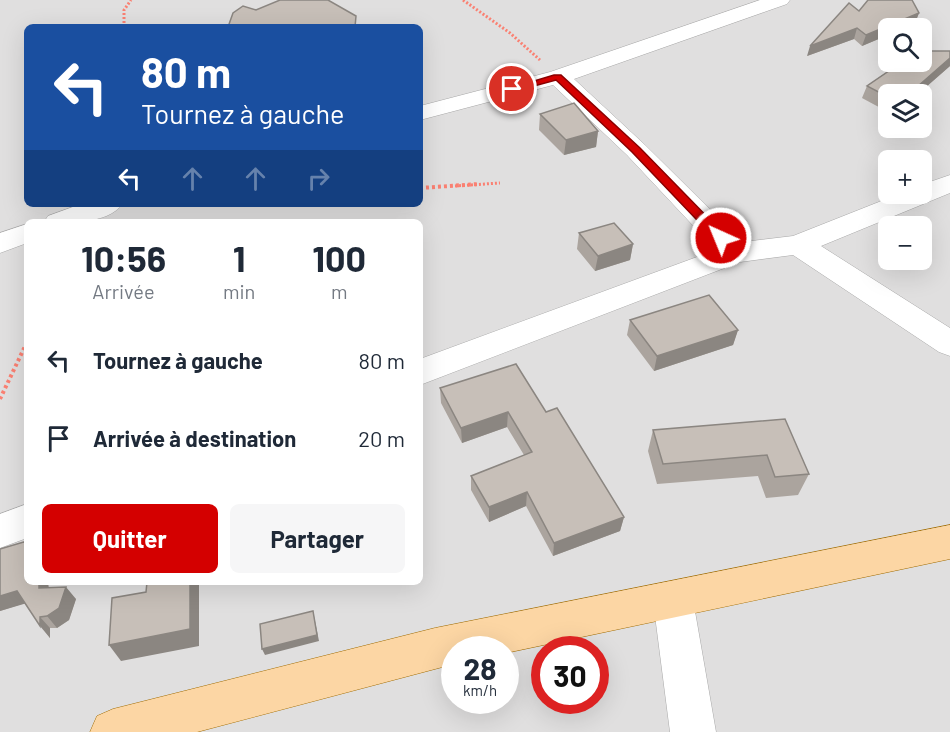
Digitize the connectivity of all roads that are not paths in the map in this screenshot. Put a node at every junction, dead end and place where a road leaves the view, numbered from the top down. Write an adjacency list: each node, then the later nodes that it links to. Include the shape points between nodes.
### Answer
1 (780, 0): 2 (street)
2 (558, 77): 3 (street); 10 (street)
3 (423, 112)
4 (950, 183): 9 (street)
5 (100, 207): 6 (street)
6 (66, 219)
7 (24, 234): 8 (street)
8 (0, 243)
9 (798, 245): 10 (street); 11 (street)
10 (736, 253): 12 (street)
11 (950, 344)
12 (423, 371)
13 (24, 522): 14 (street)
14 (0, 531)
15 (950, 542): 16 (main road)
16 (673, 600): 17 (main road, via 435,648); 18 (street)
17 (113, 732)
18 (693, 732)

